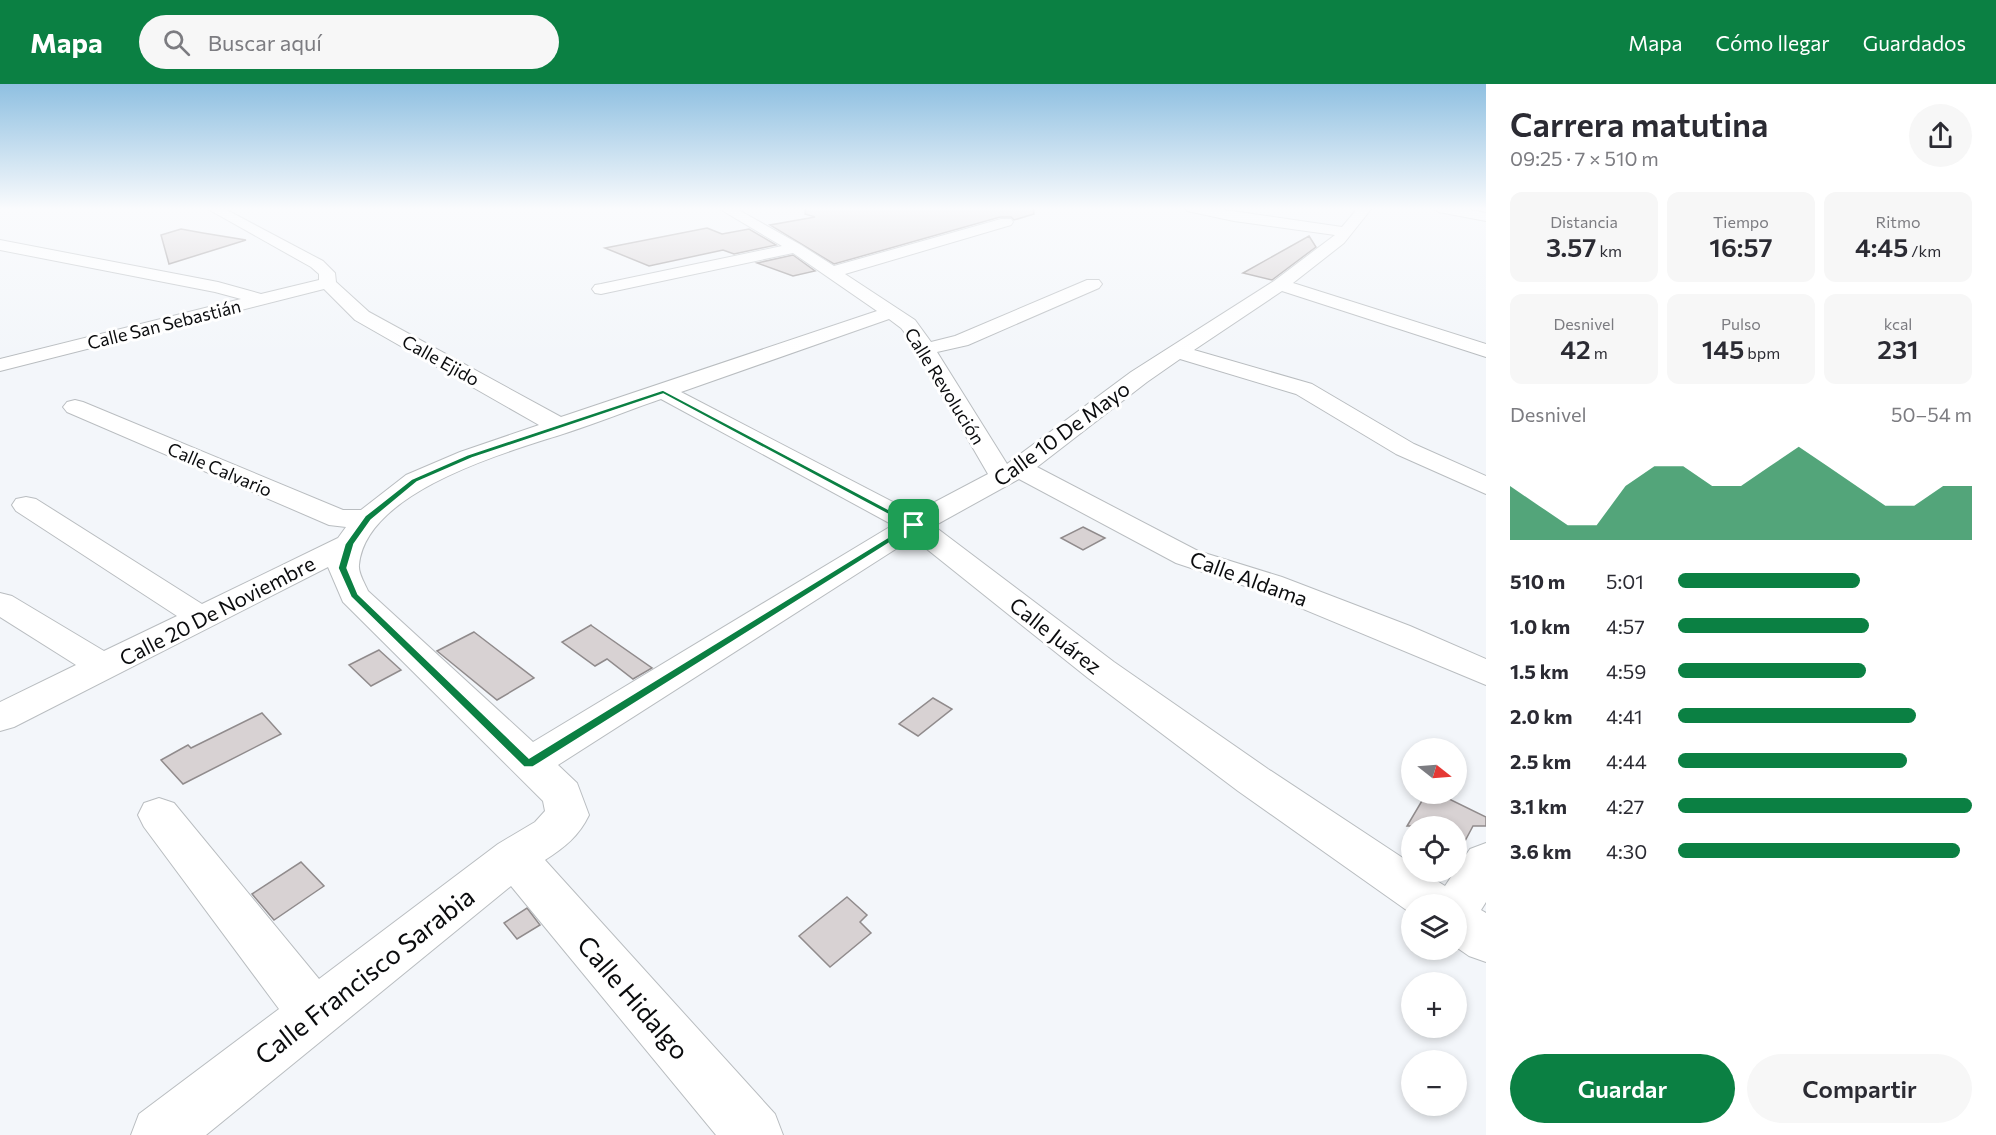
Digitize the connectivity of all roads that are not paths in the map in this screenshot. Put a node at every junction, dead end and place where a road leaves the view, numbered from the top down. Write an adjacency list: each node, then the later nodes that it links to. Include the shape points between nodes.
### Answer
1 (63, 257): 12 (street, via 218,287)
2 (304, 257): 8 (street, Calle Ejido, via 327,273)
3 (753, 257): 11 (street)
4 (810, 257): 7 (street, Calle Revolución)
5 (885, 257): 7 (street)
6 (1315, 257): 10 (street, Calle 10 De Mayo)
7 (833, 272): 13 (street, Calle Revolución)
8 (328, 284): 12 (street, Calle San Sebastián); 20 (street, Calle Ejido, via 362,316)
9 (1093, 284): 14 (street, via 961,341)
10 (1280, 285): 15 (street); 16 (street, Calle 10 De Mayo)
11 (601, 289)
12 (260, 299): 17 (street, Calle San Sebastián)
13 (892, 312): 14 (street, Calle Revolución, via 908,324); 18 (street, Calle 20 De Noviembre)
14 (925, 349): 21 (street, Calle Revolución)
15 (1486, 351)
16 (1177, 352): 21 (street, Calle 10 De Mayo); 22 (street, via 1304,389 1405,449)
17 (0, 365)
18 (663, 392): 20 (street, Calle 20 De Noviembre); 24 (street, Calle Juárez)
19 (75, 407): 25 (street, Calle Calvario)
20 (561, 427): 25 (street, Calle 20 De Noviembre, via 469,457 415,481)
21 (1011, 473): 24 (street, Calle 10 De Mayo); 29 (street, Calle Aldama, via 1187,557 1367,621)
22 (1486, 486)
23 (26, 505): 27 (street)
24 (914, 525): 31 (street, Calle 10 De Mayo); 35 (street, Calle Juárez, via 1101,670)
25 (359, 531): 27 (street, Calle 20 De Noviembre); 31 (street, via 343,568 354,595)
26 (0, 603): 28 (street)
27 (202, 618): 28 (street, Calle 20 De Noviembre)
28 (104, 667): 30 (street, Calle 20 De Noviembre)
29 (1486, 673)
30 (0, 718)
31 (528, 764): 33 (street, Calle Francisco Sarabia, via 562,794 568,815 551,834)
32 (159, 815): 39 (street)
33 (514, 858): 39 (street, Calle Francisco Sarabia); 41 (street, Calle Hidalgo)
34 (1486, 862): 36 (street)
35 (1419, 894)
36 (1466, 894)
37 (1467, 927): 38 (street)
38 (1486, 940)
39 (313, 1013): 40 (street, Calle Francisco Sarabia)
40 (160, 1135)
41 (754, 1135)

